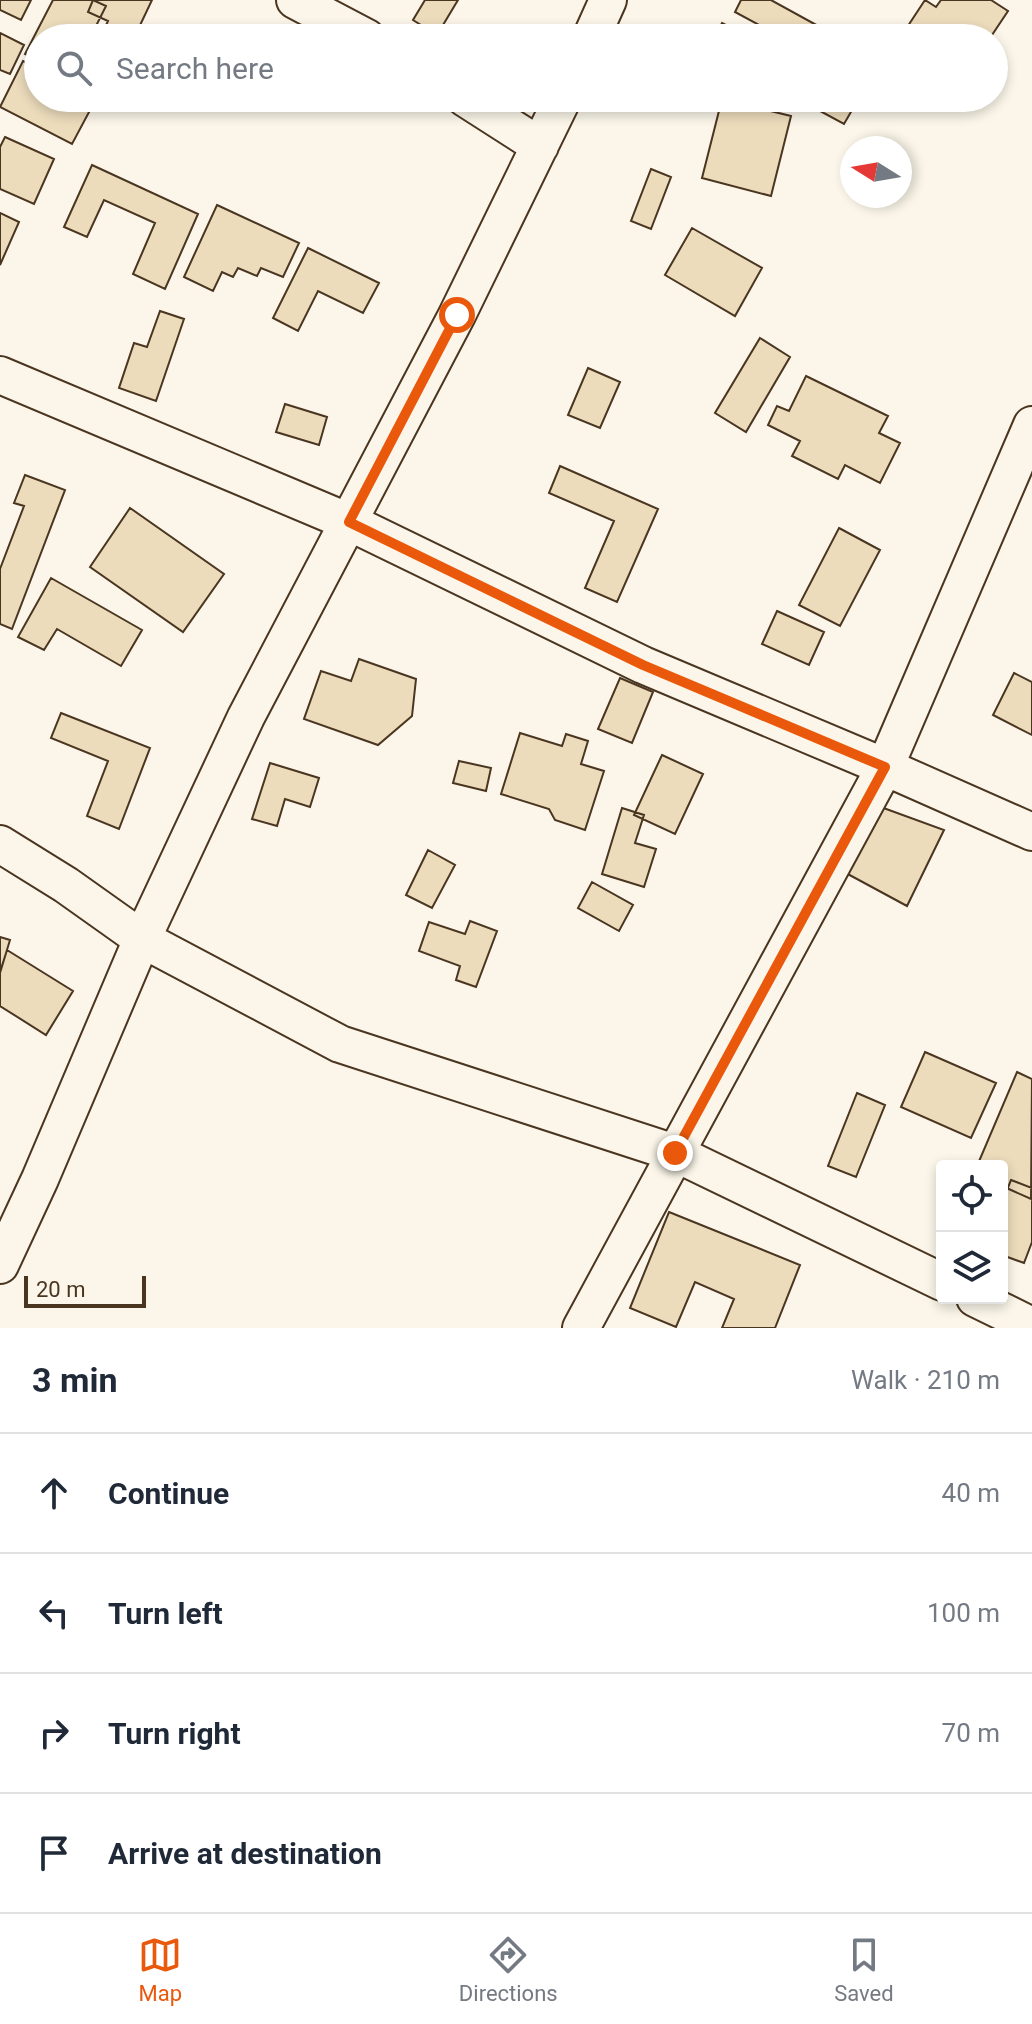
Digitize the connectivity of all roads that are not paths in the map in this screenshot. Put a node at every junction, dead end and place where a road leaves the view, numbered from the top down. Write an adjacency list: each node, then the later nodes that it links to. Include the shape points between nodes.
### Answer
1 (295, 0): 3 (street)
2 (608, 0): 4 (street)
3 (340, 24)
4 (597, 24)
5 (487, 112): 7 (street)
6 (556, 112): 7 (street)
7 (540, 146): 10 (street)
8 (0, 375): 10 (street)
9 (1032, 425): 11 (street)
10 (349, 522): 11 (street, via 643,665); 14 (street, via 246,717)
11 (885, 767): 12 (street); 15 (street)
12 (1032, 832)
13 (0, 844): 14 (street)
14 (142, 939): 15 (street, via 340,1044); 16 (street)
15 (675, 1153): 17 (street); 20 (street)
16 (0, 1265)
17 (936, 1279)
18 (987, 1304): 19 (street)
19 (1032, 1326)
20 (581, 1328)

